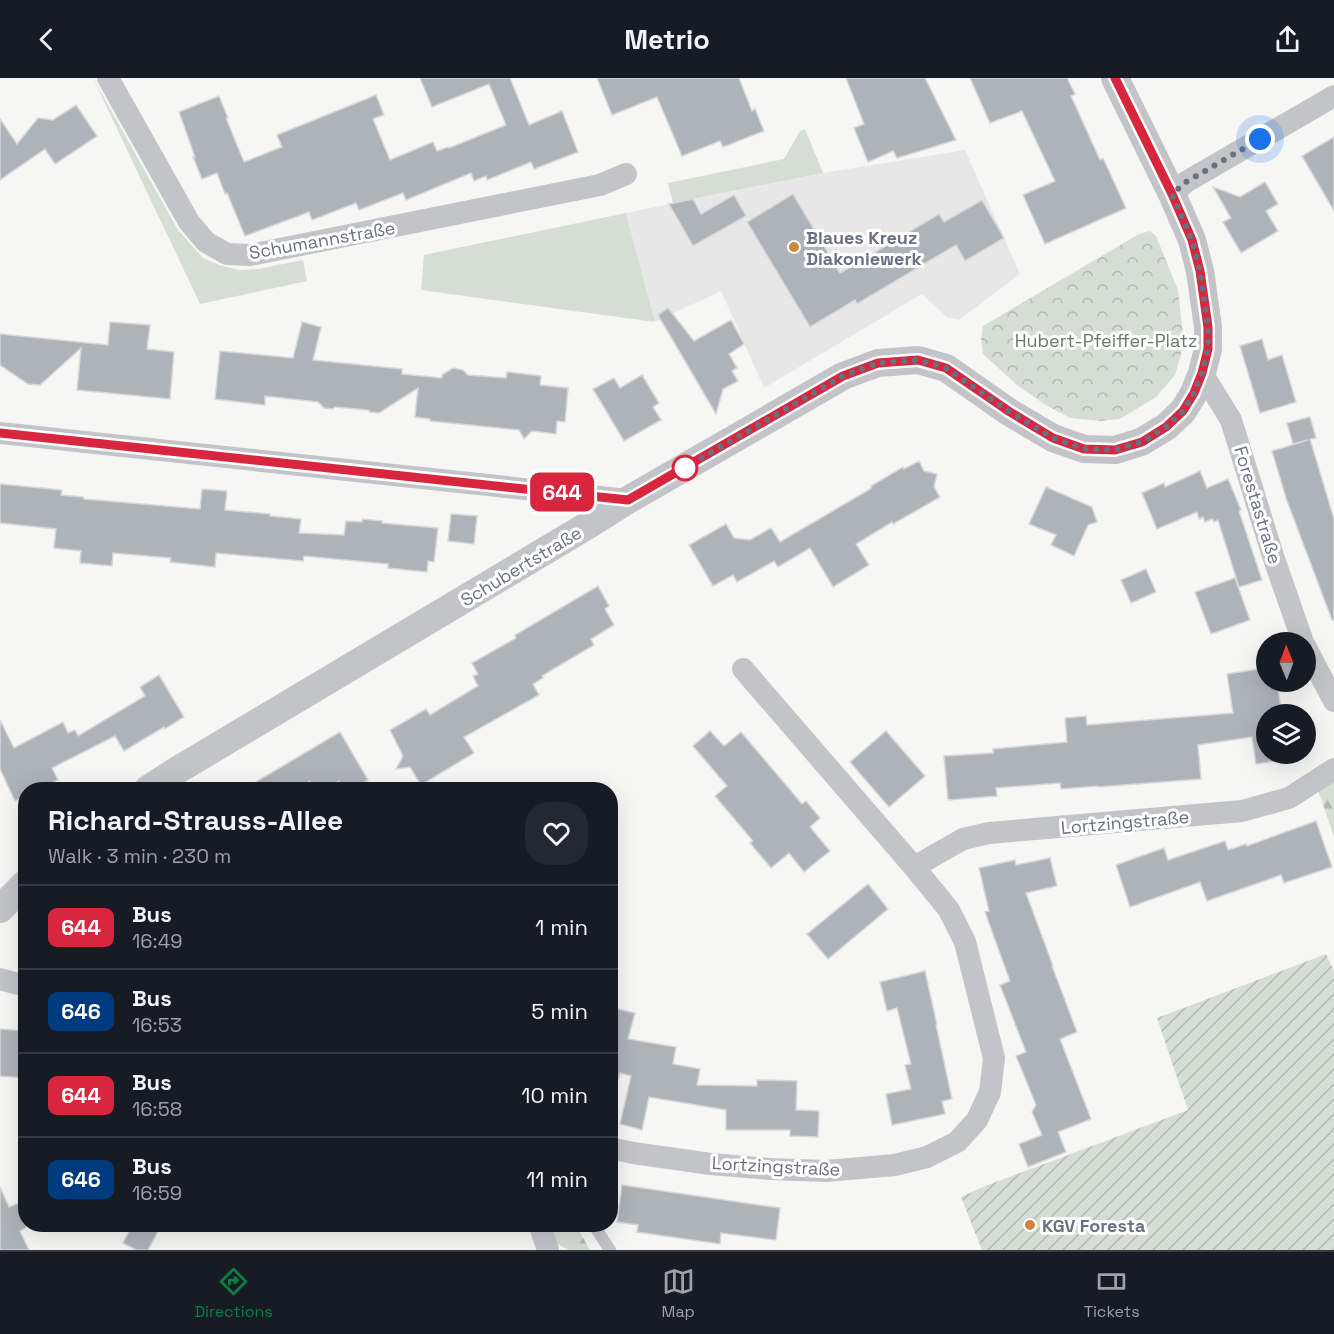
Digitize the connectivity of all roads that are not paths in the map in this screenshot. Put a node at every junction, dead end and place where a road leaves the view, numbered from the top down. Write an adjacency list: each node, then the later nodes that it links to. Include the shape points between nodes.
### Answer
1 (108, 78): 4 (street, Schumannstraße, via 189,222 206,242 227,254 250,255 468,212 600,185)
2 (1115, 78): 5 (street, Schubertstraße)
3 (1334, 96): 5 (street, via 1186,182)
4 (626, 174)
5 (1172, 194): 6 (street, Schubertstraße, via 1192,240 1200,271 1208,327)
6 (1202, 373): 8 (street, Schubertstraße, via 1183,411 1166,427 1142,442 1115,450 1084,449 1053,438 946,368 918,360 878,363 843,376); 9 (street, Forestastraße, via 1231,420)
7 (0, 433): 8 (street)
8 (628, 500): 14 (street, Schubertstraße)
9 (1300, 632)
10 (1316, 667): 12 (street, Forestastraße)
11 (743, 669): 15 (street, Lortzingstraße)
12 (1334, 701)
13 (1334, 769): 15 (street, Lortzingstraße, via 1289,798 1242,812 989,833 963,839)
14 (159, 782)
15 (914, 867): 20 (street, Lortzingstraße, via 949,910 965,942 994,1058 990,1092 977,1120 957,1142 927,1157 895,1166 826,1172 711,1164)
16 (18, 891): 17 (street)
17 (0, 909)
18 (0, 979): 19 (street)
19 (18, 984)
20 (618, 1149)
21 (542, 1232): 23 (street)
22 (598, 1232): 24 (lane)
23 (548, 1250)
24 (610, 1250)

